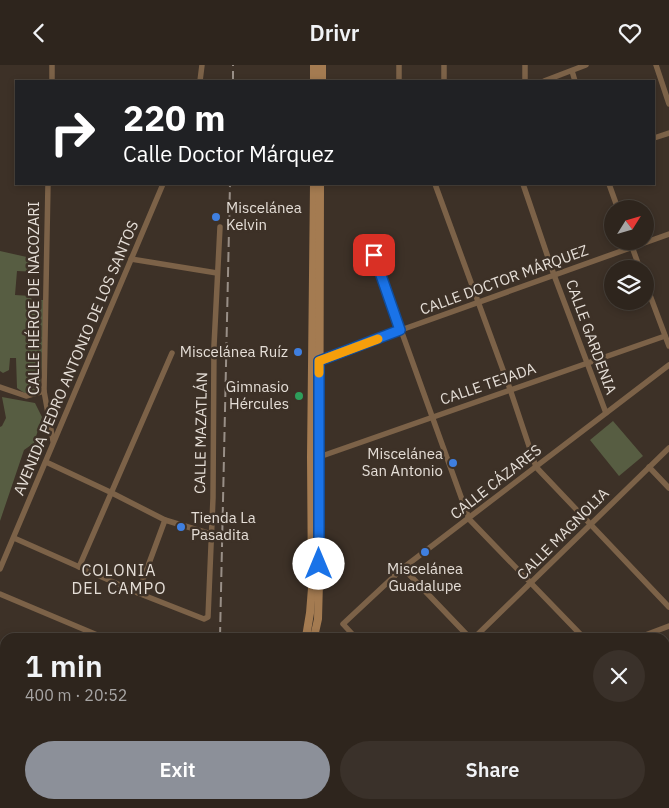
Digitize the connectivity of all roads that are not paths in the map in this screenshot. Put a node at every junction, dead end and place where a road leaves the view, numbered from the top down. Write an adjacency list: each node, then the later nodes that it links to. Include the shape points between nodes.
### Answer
1 (52, 65): 11 (street)
2 (202, 65): 12 (street)
3 (314, 65): 13 (main road)
4 (322, 65): 14 (main road)
5 (399, 65): 15 (street)
6 (444, 65): 16 (street)
7 (525, 65): 17 (street)
8 (586, 65): 10 (street)
9 (656, 65): 20 (street)
10 (572, 71): 18 (street); 19 (street)
11 (52, 80)
12 (200, 80)
13 (314, 80)
14 (322, 80)
15 (399, 80)
16 (444, 80)
17 (524, 80)
18 (547, 80)
19 (575, 80)
20 (669, 104)
21 (669, 133): 22 (street)
22 (655, 138)
23 (48, 185): 50 (street, CALLE HÉROE DE NACOZARI)
24 (163, 185): 36 (street, AVENIDA PEDRO ANTONIO DE LOS SANTOS)
25 (314, 185): 75 (main road, via 312,588)
26 (320, 185): 45 (main road)
27 (435, 185): 39 (street)
28 (523, 185): 38 (street, CALLE GARDENIA)
29 (609, 185): 30 (street)
30 (615, 200)
31 (220, 227): 37 (street, CALLE MAZATLÁN)
32 (669, 234): 33 (street, CALLE DOCTOR MÁRQUEZ)
33 (654, 238)
34 (616, 250): 38 (street, CALLE DOCTOR MÁRQUEZ)
35 (374, 255): 41 (street)
36 (132, 259): 37 (street); 53 (street, AVENIDA PEDRO ANTONIO DE LOS SANTOS)
37 (217, 273): 64 (street, CALLE MAZATLÁN)
38 (554, 275): 39 (street, CALLE DOCTOR MÁRQUEZ); 46 (street, CALLE GARDENIA)
39 (479, 303): 41 (street, CALLE DOCTOR MÁRQUEZ); 49 (street)
40 (654, 306): 42 (street)
41 (400, 330): 45 (street, CALLE DOCTOR MÁRQUEZ); 52 (street)
42 (665, 336): 43 (street); 46 (street, CALLE TEJADA)
43 (669, 346)
44 (172, 353): 60 (street)
45 (319, 361): 55 (main road)
46 (586, 363): 49 (street, CALLE TEJADA); 51 (street, CALLE GARDENIA)
47 (669, 365): 51 (street, CALLE CÁZARES)
48 (0, 387): 50 (street, via 26,396)
49 (510, 389): 52 (street, CALLE TEJADA); 57 (street)
50 (44, 391): 53 (street, CALLE HÉROE DE NACOZARI)
51 (606, 413): 57 (street, CALLE CÁZARES)
52 (431, 417): 55 (street, CALLE TEJADA); 61 (street)
53 (53, 442): 56 (street, AVENIDA PEDRO ANTONIO DE LOS SANTOS)
54 (669, 448): 58 (street, CALLE MAGNOLIA)
55 (319, 457): 76 (main road)
56 (46, 462): 60 (street); 65 (street, AVENIDA PEDRO ANTONIO DE LOS SANTOS)
57 (536, 467): 61 (street, CALLE CÁZARES); 63 (street)
58 (648, 467): 59 (street); 63 (street, CALLE MAGNOLIA)
59 (669, 488)
60 (110, 491): 62 (street); 66 (street)
61 (469, 519): 67 (street, CALLE CÁZARES); 69 (street)
62 (165, 520): 64 (street); 70 (street)
63 (590, 524): 69 (street, CALLE MAGNOLIA); 72 (street)
64 (211, 534): 70 (street, CALLE MAZATLÁN, via 208,617 204,619)
65 (14, 539): 66 (street); 68 (street, AVENIDA PEDRO ANTONIO DE LOS SANTOS)
66 (79, 567): 70 (street)
67 (403, 568): 77 (street, CALLE CÁZARES, via 343,624); 78 (street)
68 (0, 569)
69 (531, 583): 79 (street, CALLE MAGNOLIA); 80 (street)
70 (138, 593)
71 (0, 594): 74 (street)
72 (669, 607)
73 (669, 626): 81 (street)
74 (93, 633)
75 (307, 633)
76 (317, 633)
77 (352, 633)
78 (465, 633)
79 (479, 633)
80 (579, 633)
81 (651, 633)

